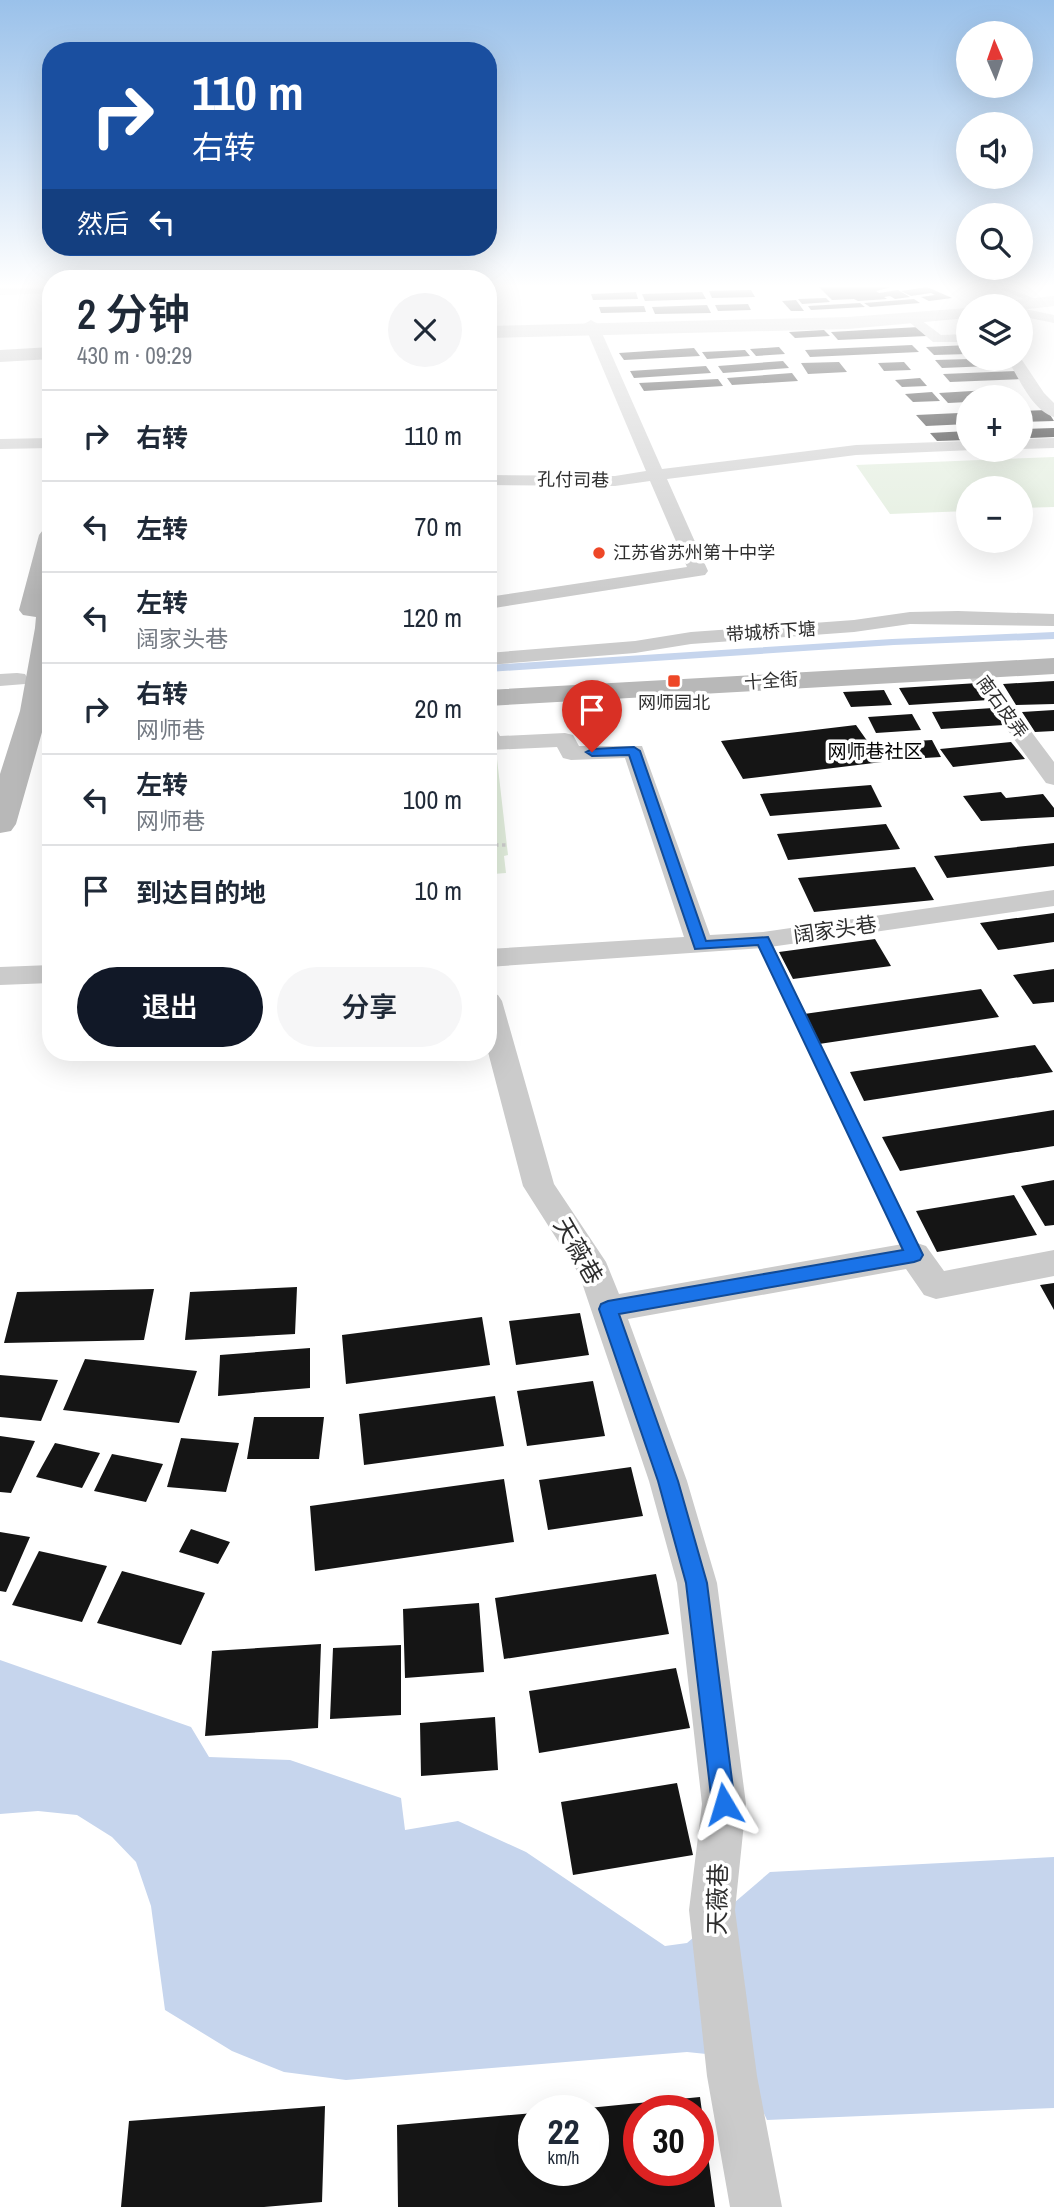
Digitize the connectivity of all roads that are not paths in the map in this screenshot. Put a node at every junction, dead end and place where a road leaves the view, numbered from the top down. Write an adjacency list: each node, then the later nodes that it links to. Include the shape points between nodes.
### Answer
1 (620, 390): 9 (street)
2 (1034, 390): 3 (street)
3 (1054, 412)
4 (42, 443): 6 (street)
5 (1054, 443): 7 (street)
6 (0, 444)
7 (1033, 444)
8 (956, 446): 9 (street, 孔付司巷, via 856,450)
9 (657, 475): 10 (street, 孔付司巷, via 615,481); 12 (street, via 698,571)
10 (497, 480)
11 (42, 589): 18 (main road)
12 (497, 602)
13 (1054, 620): 15 (street, 带城桥下塘, via 910,618)
14 (42, 643): 18 (main road)
15 (497, 658)
16 (1054, 666): 17 (main road, 十全街)
17 (975, 670): 19 (main road, 十全街); 22 (street, 南石皮弄)
18 (27, 680): 20 (main road)
19 (497, 697)
20 (18, 724): 23 (main road)
21 (497, 743): 26 (street, via 565,740 571,753 634,751)
22 (1054, 778)
23 (0, 824)
24 (1054, 898): 25 (street, 阔家头巷)
25 (763, 940): 26 (street, 阔家头巷); 31 (lane)
26 (700, 946): 27 (street, 阔家头巷)
27 (497, 958)
28 (42, 974): 29 (street)
29 (0, 976)
30 (497, 1032): 33 (street, 天薇巷, via 539,1186 594,1271)
31 (914, 1255): 32 (street, via 936,1286); 33 (street)
32 (1054, 1262)
33 (608, 1309): 34 (street, 天薇巷, via 668,1481 697,1583 724,1804 712,1910 732,2076)
34 (756, 2207)

